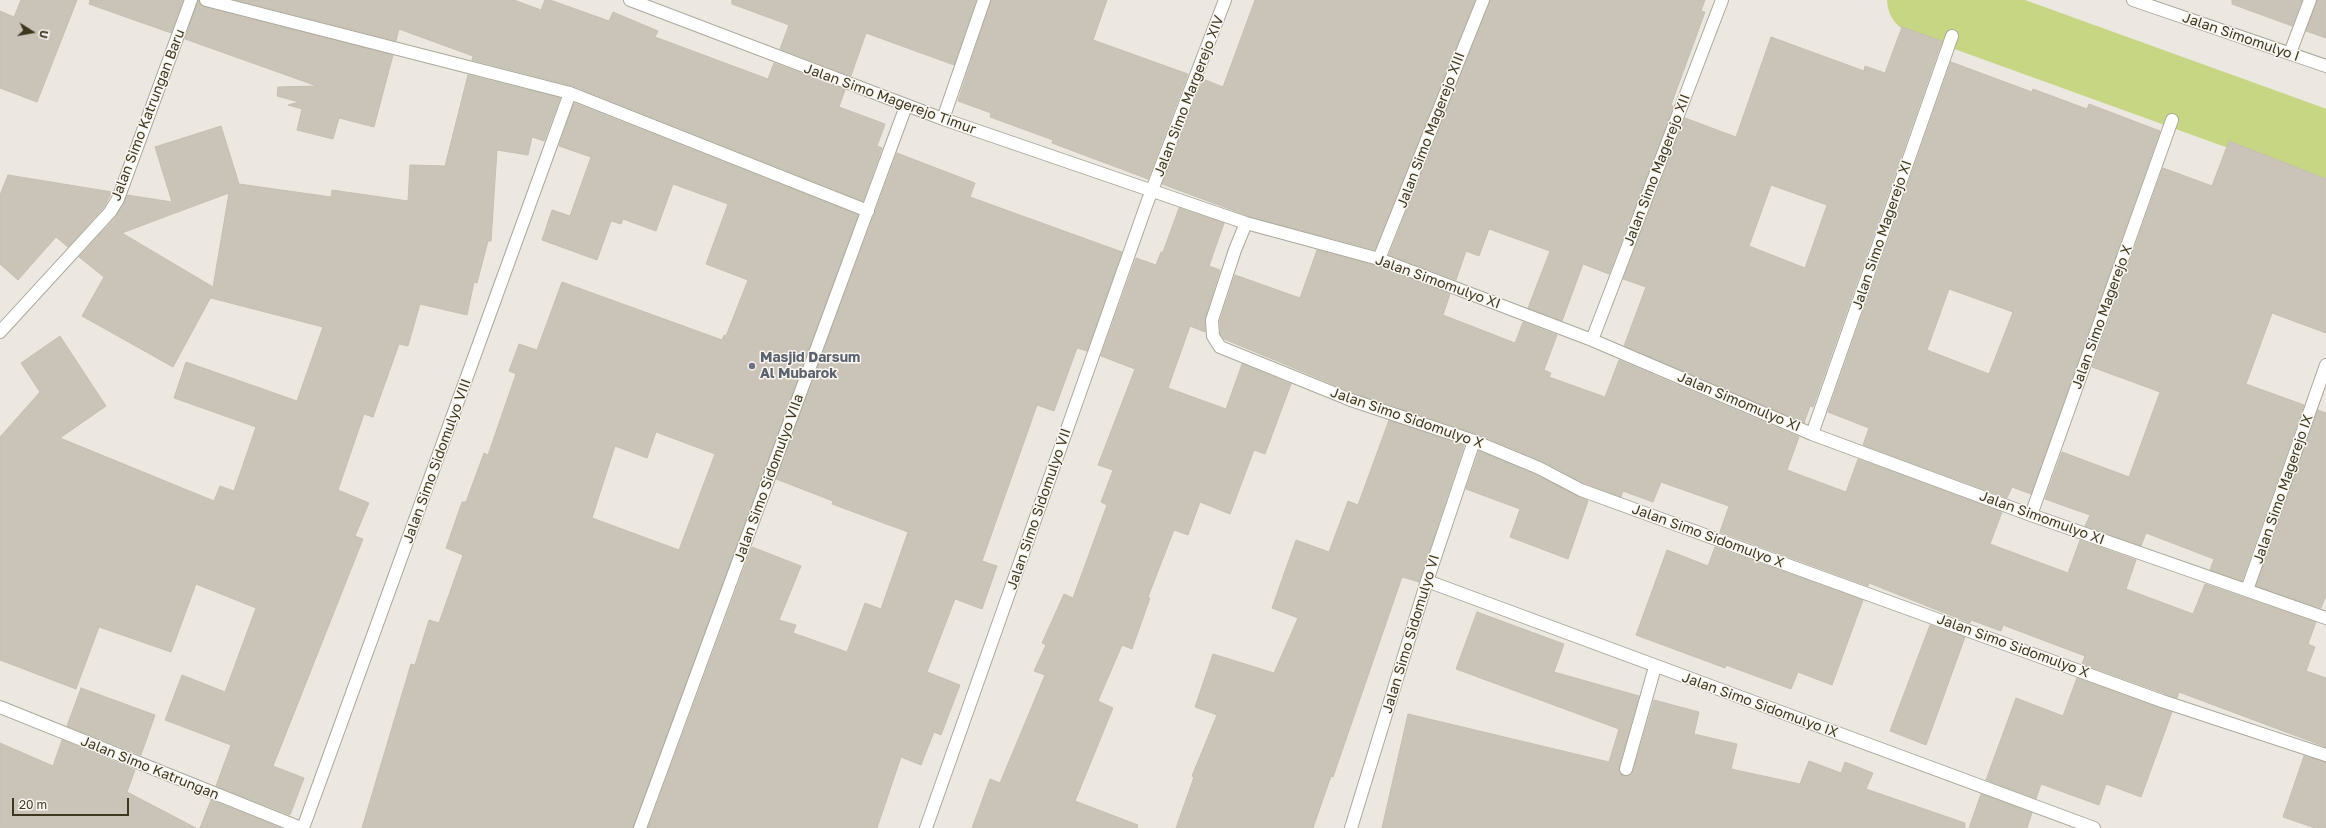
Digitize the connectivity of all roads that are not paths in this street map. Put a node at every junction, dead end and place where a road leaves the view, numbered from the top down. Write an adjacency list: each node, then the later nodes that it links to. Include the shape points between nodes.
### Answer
1 (191, 0): 21 (street, Jalan Simo Katrungan Baru, via 118,199 110,212)
2 (206, 0): 13 (street)
3 (630, 0): 14 (street, Jalan Simo Magerejo Timur)
4 (984, 0): 15 (street)
5 (1225, 0): 17 (street, Jalan Simo Margerejo XIV)
6 (1482, 0): 20 (street, Jalan Simo Magerejo XIII)
7 (1722, 0): 22 (street, Jalan Simo Magerejo XII)
8 (2133, 0): 11 (street, Jalan Simomulyo I)
9 (2310, 0): 11 (street)
10 (1952, 36): 24 (street, Jalan Simo Magerejo XI)
11 (2290, 53): 12 (street, Jalan Simomulyo I)
12 (2326, 66)
13 (570, 93): 18 (street); 34 (street, Jalan Simo Sidomulyo VIII)
14 (906, 106): 15 (street, Jalan Simo Magerejo Timur); 18 (street, Jalan Simo Sidomulyo VIIa)
15 (943, 120): 17 (street, Jalan Simo Magerejo Timur)
16 (2172, 120): 26 (street, Jalan Simo Magerejo X)
17 (1151, 191): 19 (street, Jalan Simomulyo XI); 36 (street, Jalan Simo Sidomulyo VII)
18 (868, 211): 35 (street, Jalan Simo Sidomulyo VIIa)
19 (1246, 223): 20 (street, Jalan Simomulyo XI); 25 (street, Jalan Simo Sidomulyo X, via 1212,320 1213,336 1220,346 1351,400)
20 (1379, 259): 22 (street, Jalan Simomulyo XI)
21 (0, 332)
22 (1592, 340): 24 (street, Jalan Simomulyo XI)
23 (2326, 365): 28 (street, Jalan Simo Magerejo IX)
24 (1812, 434): 26 (street, Jalan Simomulyo XI)
25 (1474, 441): 27 (street, Jalan Simo Sidomulyo VI); 32 (street, Jalan Simo Sidomulyo X, via 1539,468 1581,490 2162,701)
26 (2031, 515): 28 (street, Jalan Simomulyo XI)
27 (1427, 581): 30 (street, Jalan Simo Sidomulyo IX); 37 (street, Jalan Simo Sidomulyo VI)
28 (2247, 590): 29 (street, Jalan Simomulyo XI)
29 (2326, 618)
30 (1655, 667): 33 (street); 38 (street, Jalan Simo Sidomulyo IX)
31 (0, 707): 34 (street, Jalan Simo Katrungan)
32 (2326, 755)
33 (1626, 768)
34 (302, 828)
35 (640, 828)
36 (926, 828)
37 (1351, 828)
38 (2094, 828)

